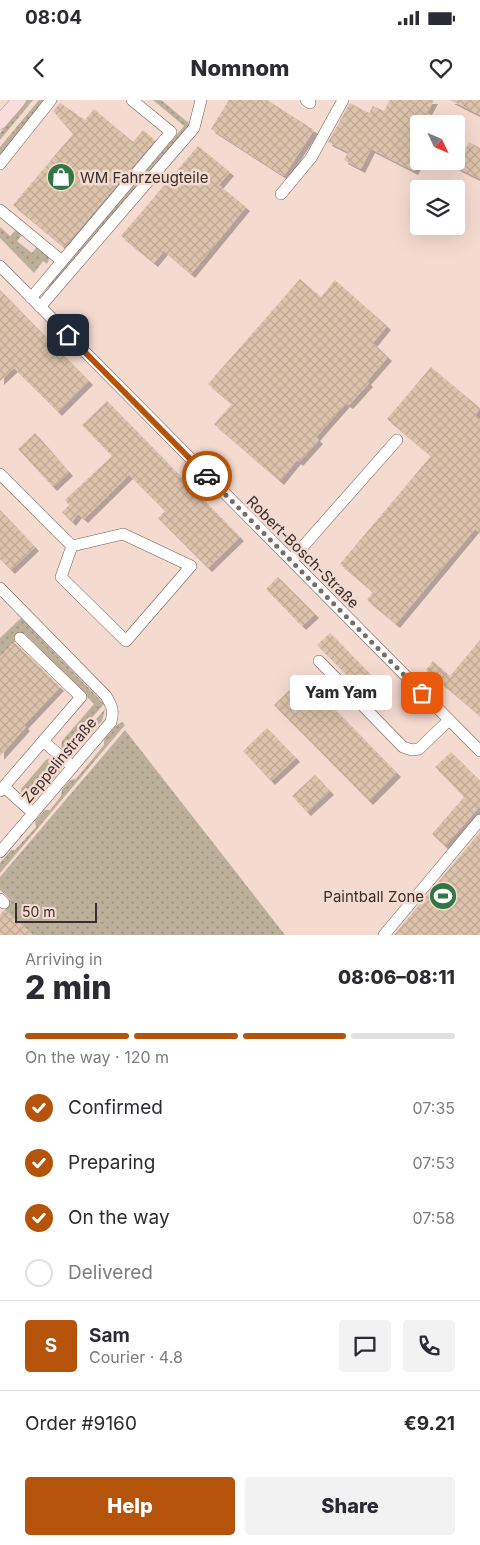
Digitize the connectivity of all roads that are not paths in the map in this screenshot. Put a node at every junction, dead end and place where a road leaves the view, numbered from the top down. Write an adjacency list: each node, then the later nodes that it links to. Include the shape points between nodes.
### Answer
1 (19, 100): 6 (main road)
2 (52, 100): 7 (street)
3 (132, 100): 10 (street, via 171,132)
4 (201, 100): 13 (street, via 194,128)
5 (343, 100): 8 (street, via 311,158)
6 (0, 122)
7 (0, 164)
8 (281, 194)
9 (0, 210): 10 (street)
10 (62, 261): 12 (street)
11 (0, 266): 12 (street, Robert-Bosch-Straße)
12 (31, 298): 13 (street, Robert-Bosch-Straße)
13 (40, 307): 17 (street, Robert-Bosch-Straße)
14 (396, 440): 17 (street)
15 (0, 474): 16 (street)
16 (72, 546): 16 (street, via 61,577 126,641 191,566 123,534)
17 (291, 560): 21 (street, Robert-Bosch-Straße)
18 (0, 588): 24 (street, Zeppelinstraße, via 113,707 111,722)
19 (20, 638): 22 (street, via 81,697)
20 (318, 661): 21 (street, via 403,747 419,749)
21 (449, 720): 23 (street, Robert-Bosch-Straße)
22 (43, 740): 24 (street); 25 (street)
23 (480, 751)
24 (73, 767): 26 (street, Zeppelinstraße)
25 (2, 789): 26 (street)
26 (33, 813): 28 (street, Zeppelinstraße)
27 (480, 820): 29 (street)
28 (0, 852)
29 (384, 935)

